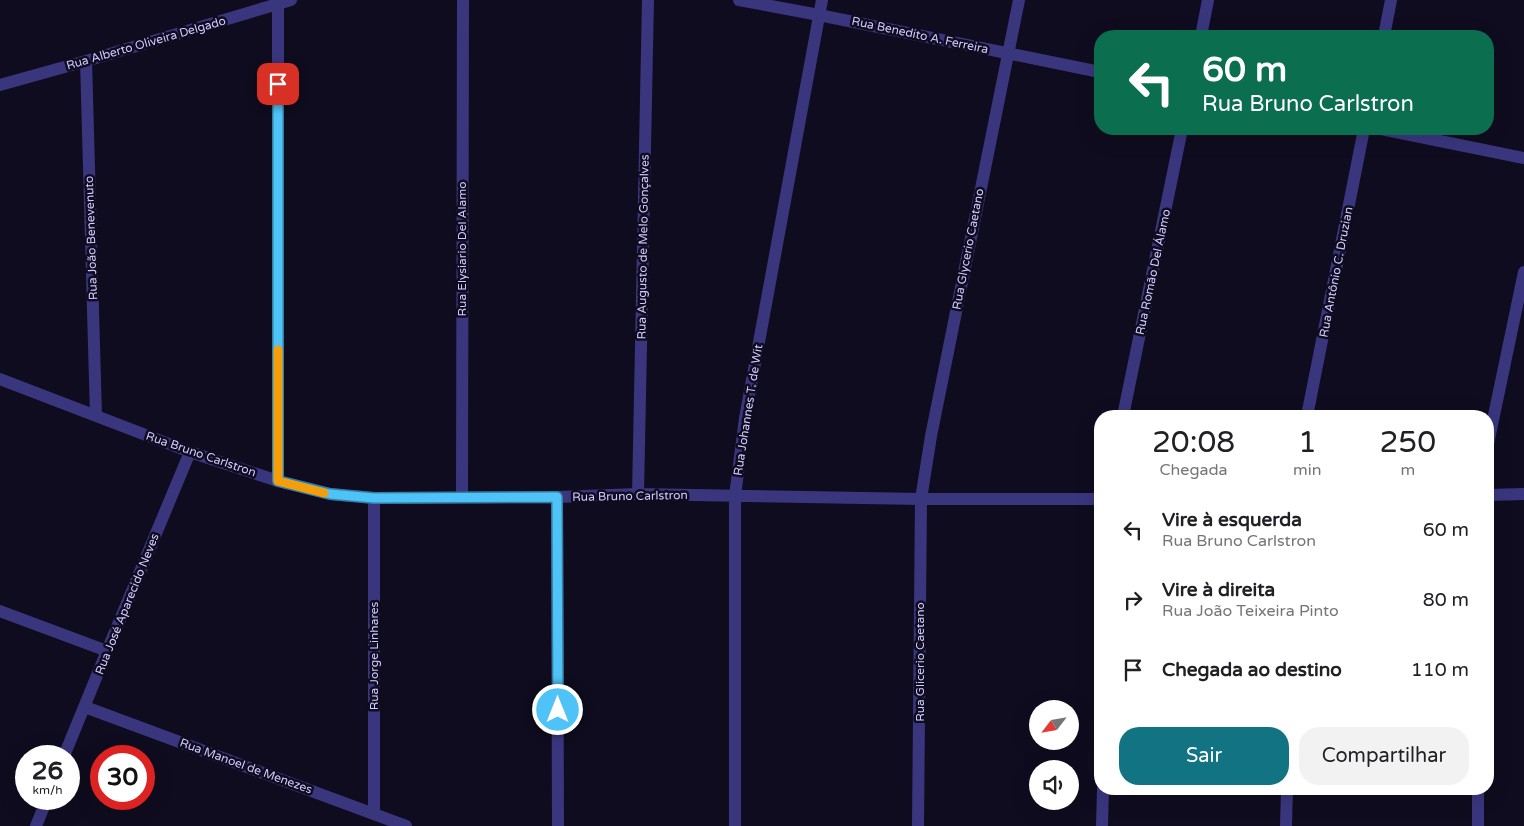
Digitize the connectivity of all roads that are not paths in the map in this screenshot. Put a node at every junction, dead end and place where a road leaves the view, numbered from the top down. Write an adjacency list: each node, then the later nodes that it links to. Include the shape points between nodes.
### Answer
1 (291, 0): 9 (street, Rua Alberto Oliveira Delgado)
2 (463, 0): 33 (street, Rua Elysiario Del Alamo)
3 (648, 0): 29 (street, Rua Augusto de Melo Gonçalves)
4 (739, 0): 10 (street, Rua Benedito A. Ferreira)
5 (822, 0): 10 (street, Rua Johannes T. de Wit)
6 (1019, 0): 13 (street, Rua Glycerio Caetano)
7 (1208, 0): 11 (street)
8 (1391, 0): 12 (street)
9 (278, 4): 14 (street, Rua Alberto Oliveira Delgado); 28 (street)
10 (819, 15): 13 (street, Rua Benedito A. Ferreira); 32 (street, Rua Johannes T. de Wit, via 745,418)
11 (1202, 30)
12 (1385, 30)
13 (1008, 54): 15 (street, Rua Benedito A. Ferreira); 36 (street, Rua Glycerio Caetano)
14 (86, 61): 16 (street, Rua Alberto Oliveira Delgado); 26 (street, Rua João Benevenuto)
15 (1094, 71)
16 (0, 85)
17 (1181, 135): 23 (street, Rua Romão Del Álamo)
18 (1363, 135): 24 (street, Rua Antônio C. Druzian)
19 (1411, 135): 20 (street)
20 (1524, 158)
21 (1524, 272): 25 (street)
22 (0, 379): 26 (street, Rua Bruno Carlstron)
23 (1124, 410)
24 (1308, 410)
25 (1494, 415)
26 (96, 416): 27 (street, Rua Bruno Carlstron)
27 (190, 452): 28 (street, Rua Bruno Carlstron); 39 (street, Rua José Aparecido Neves)
28 (278, 481): 35 (street, Rua Bruno Carlstron, via 330,494)
29 (638, 494): 32 (street, Rua Bruno Carlstron); 34 (street, Rua Bruno Carlstron)
30 (1524, 494): 31 (street)
31 (1494, 495)
32 (735, 496): 36 (street, Rua Bruno Carlstron); 50 (street, Rua Johannes T. de Wit)
33 (462, 497): 34 (street, Rua Bruno Carlstron); 35 (street, Rua Bruno Carlstron)
34 (557, 497): 49 (street)
35 (374, 498): 46 (street, Rua Jorge Linhares)
36 (921, 499): 37 (street, Rua Bruno Carlstron); 51 (street, Rua Glicerio Caetano)
37 (1094, 499)
38 (0, 611): 39 (street)
39 (106, 651): 40 (street, Rua José Aparecido Neves)
40 (85, 707): 41 (street, Rua José Aparecido Neves); 46 (street, Rua Manoel de Menezes)
41 (69, 745)
42 (1103, 795): 52 (street)
43 (1287, 795): 53 (street)
44 (1478, 795): 54 (street)
45 (43, 810): 47 (street)
46 (374, 814): 48 (street, Rua Manoel de Menezes)
47 (36, 826)
48 (406, 826)
49 (558, 826)
50 (735, 826)
51 (918, 826)
52 (1102, 826)
53 (1286, 826)
54 (1478, 826)

